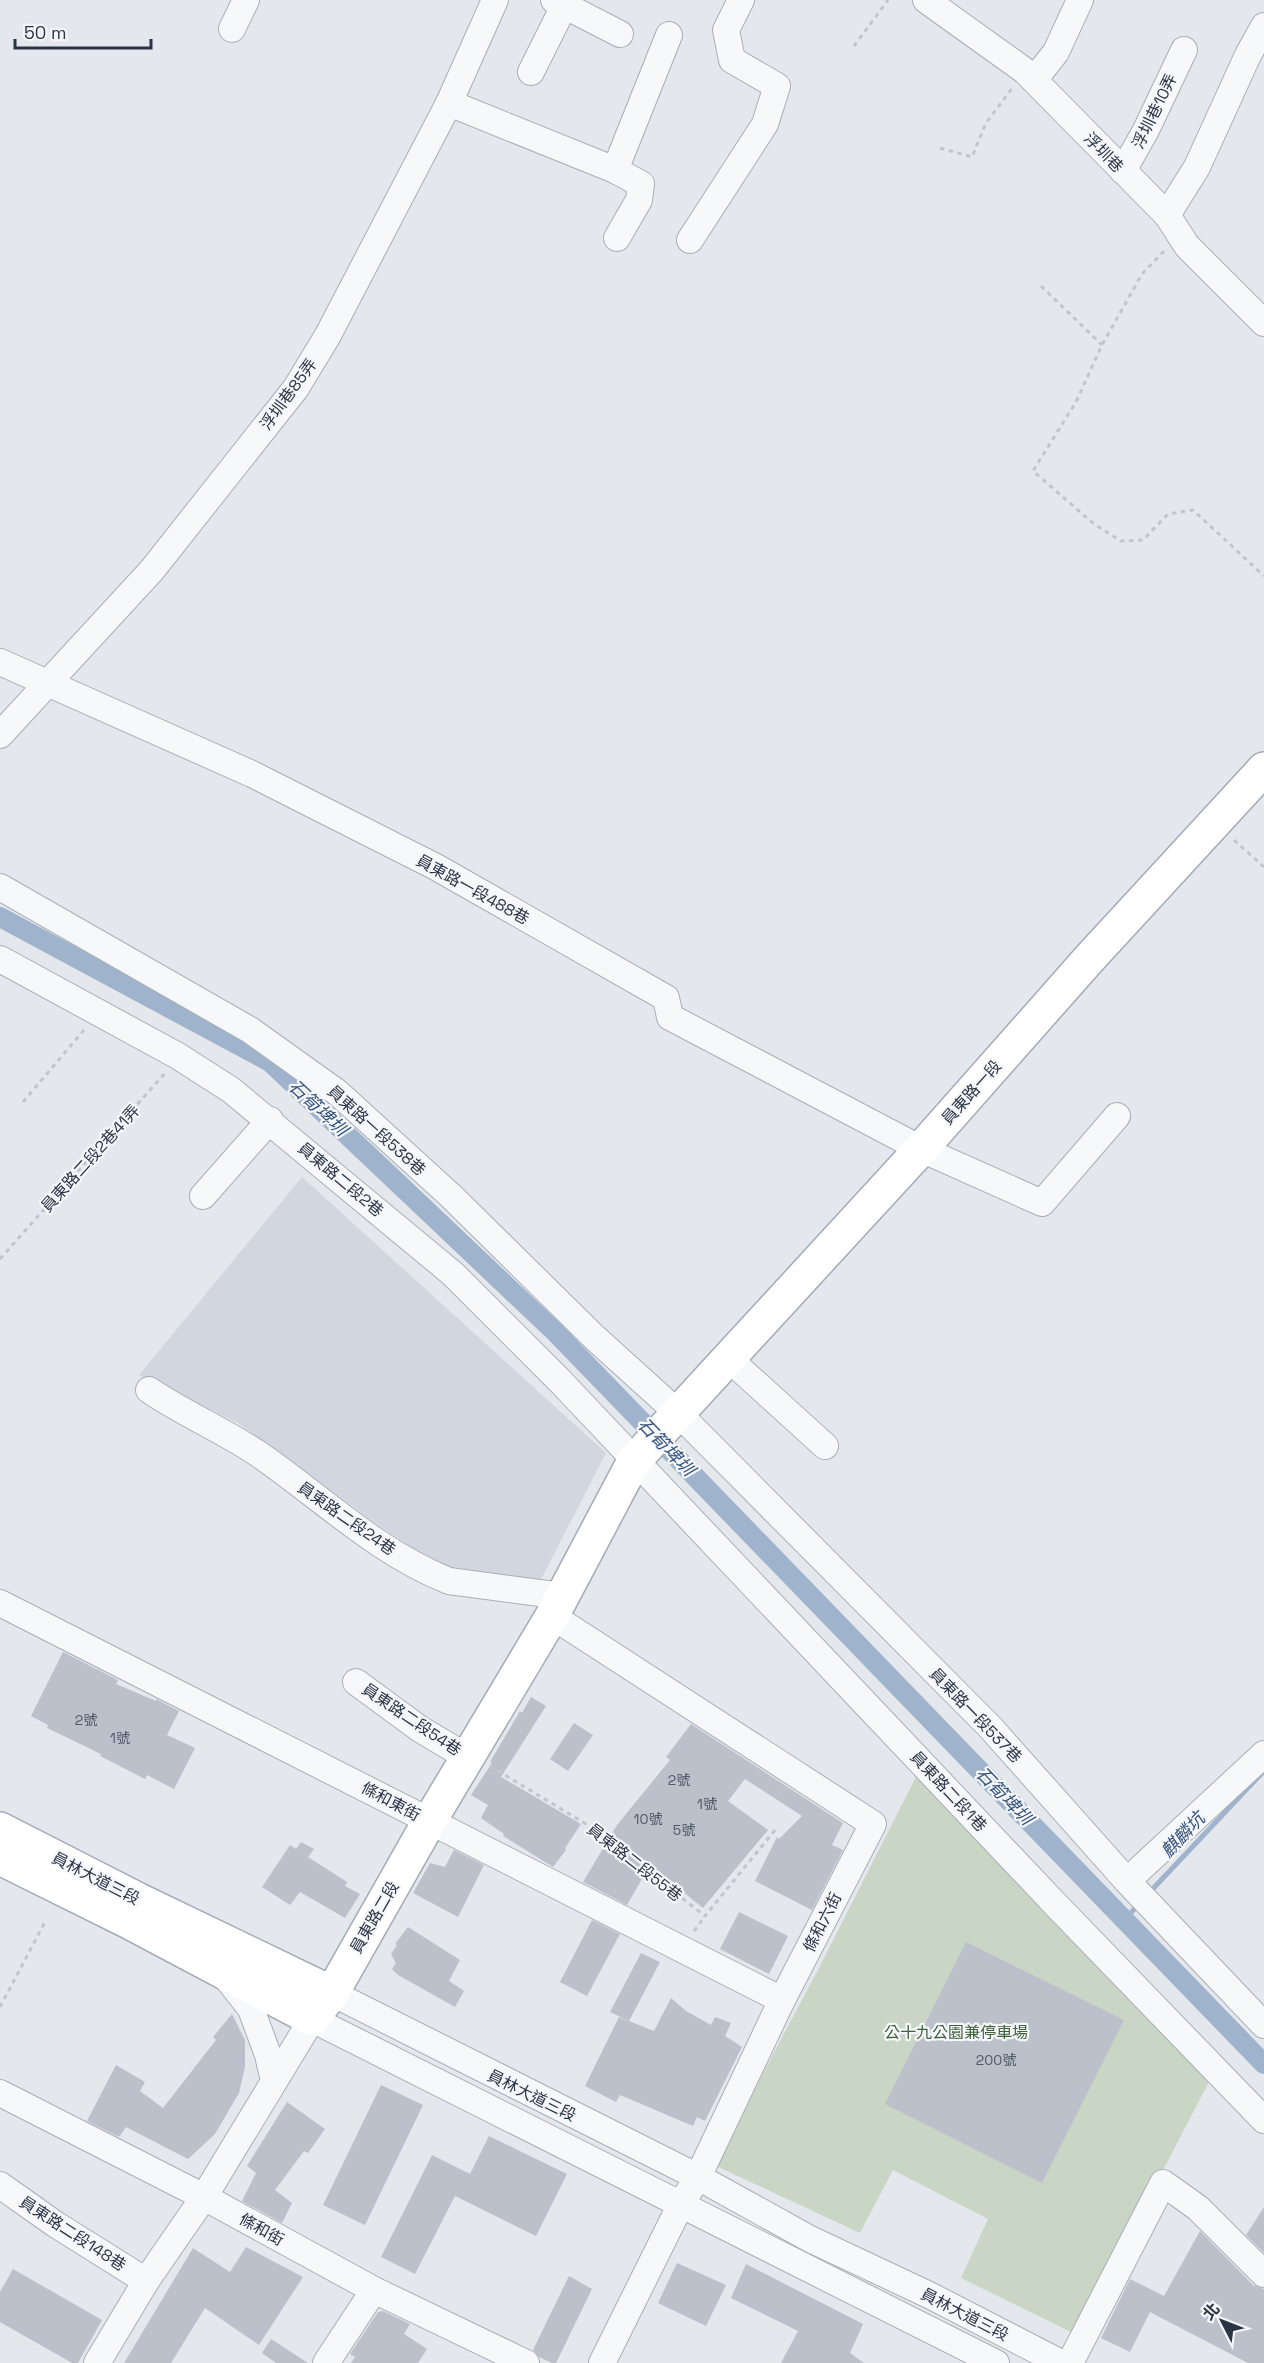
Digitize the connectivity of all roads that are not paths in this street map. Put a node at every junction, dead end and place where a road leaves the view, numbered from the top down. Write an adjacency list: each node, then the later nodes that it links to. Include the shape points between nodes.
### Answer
1 (246, 0): 8 (street)
2 (741, 0): 19 (street, via 726,30 732,60 777,86 765,124)
3 (926, 0): 13 (street, 浮圳巷)
4 (1080, 0): 13 (street, via 1056,52)
5 (493, 1): 14 (street, 浮圳巷85弄)
6 (559, 3): 9 (street); 12 (street)
7 (1264, 26): 17 (street)
8 (232, 29)
9 (620, 34)
10 (669, 35): 15 (street)
11 (1184, 50): 16 (street, 浮圳巷10弄)
12 (531, 72)
13 (1030, 76): 16 (street, 浮圳巷)
14 (449, 103): 15 (street); 22 (street, 浮圳巷85弄, via 328,335 296,388 153,570)
15 (615, 170): 18 (street, via 641,184 639,200)
16 (1123, 171): 17 (street, 浮圳巷)
17 (1173, 225): 20 (street, 浮圳巷, via 1188,246)
18 (617, 238)
19 (690, 240)
20 (1264, 323)
21 (0, 662): 22 (street, 員東路一段488巷)
22 (48, 682): 23 (street, 浮圳巷85弄); 29 (street, 員東路一段488巷, via 252,774 436,867 666,998 670,1017)
23 (0, 735)
24 (1264, 769): 29 (main road, 員東路一段)
25 (0, 887): 33 (street, 員東路一段538巷, via 250,1030 338,1093)
26 (0, 959): 28 (street, 員東路二段2巷, via 178,1056)
27 (1117, 1116): 29 (street, via 1041,1203)
28 (270, 1120): 30 (street); 35 (street, 員東路二段2巷, via 453,1274)
29 (921, 1149): 31 (main road, 員東路一段)
30 (203, 1196)
31 (729, 1359): 33 (main road, 員東路一段); 34 (street)
32 (149, 1390): 37 (street, 員東路二段24巷, via 258,1454 378,1544 436,1575)
33 (679, 1414): 35 (main road, 員東路一段); 44 (street, 員東路一段537巷, via 990,1727)
34 (825, 1446)
35 (634, 1461): 37 (main road, 員東路二段); 52 (street, 員東路二段1巷)
36 (0, 1603): 41 (street, 條和東街)
37 (558, 1606): 40 (main road, 員東路二段); 47 (street, 條和六街, via 873,1824)
38 (356, 1682): 40 (street, 員東路二段54巷, via 420,1729)
39 (1264, 1754): 44 (street)
40 (467, 1757): 41 (main road, 員東路二段)
41 (429, 1822): 46 (main road, 員東路二段); 47 (street, 條和東街)
42 (0, 1829): 46 (main road, 員林大道三段)
43 (0, 1858): 45 (main road, 員林大道三段)
44 (1127, 1881): 49 (street, 員東路一段537巷)
45 (224, 1974): 48 (main road, 員林大道三段); 50 (street, via 251,2009)
46 (332, 1992): 48 (main road, 員東路二段); 53 (street, 員林大道三段)
47 (782, 2000): 53 (street, 條和六街)
48 (312, 2019): 50 (street, 員東路二段); 56 (street, 員林大道三段)
49 (1264, 2025)
50 (274, 2081): 55 (street, 員東路二段)
51 (0, 2093): 55 (street, 條和街)
52 (1264, 2121)
53 (698, 2177): 56 (street, 條和六街); 65 (street, 員林大道三段, via 810,2239)
54 (0, 2184): 58 (street, 員東路二段148巷)
55 (204, 2197): 58 (street, 員東路二段); 59 (street, 條和街)
56 (681, 2204): 63 (street, 條和六街); 64 (street, 員林大道三段)
57 (1264, 2274): 66 (street, via 1198,2208 1163,2183)
58 (146, 2281): 60 (street, 員東路二段)
59 (374, 2290): 61 (street); 62 (street, 條和街)
60 (97, 2363)
61 (326, 2363)
62 (526, 2363)
63 (602, 2363)
64 (996, 2363)
65 (1061, 2363)
66 (1070, 2363)

